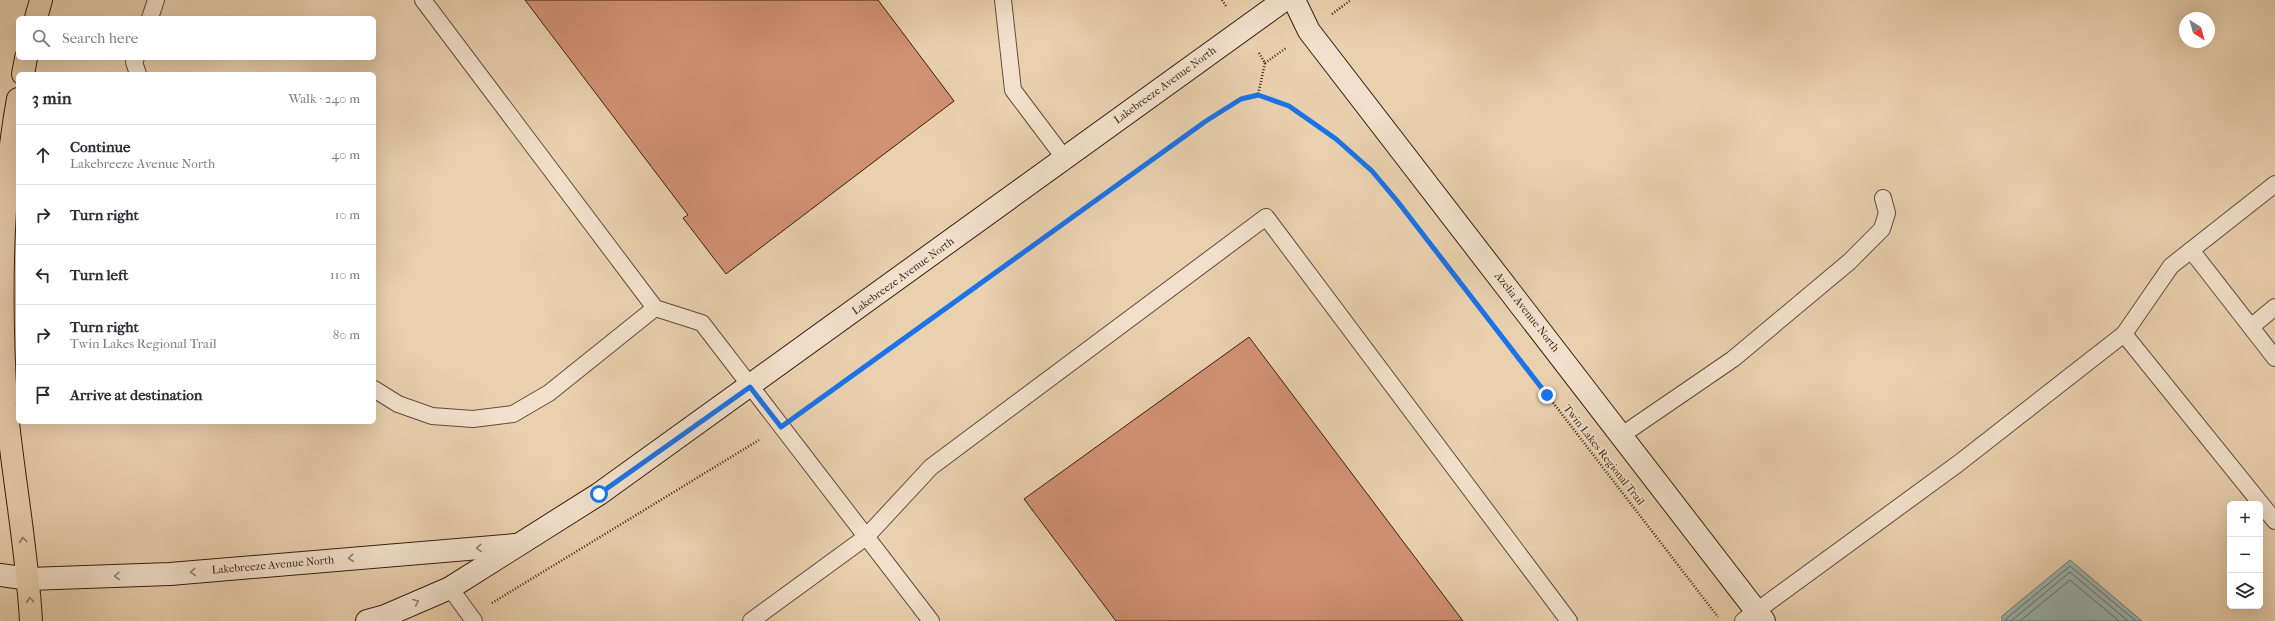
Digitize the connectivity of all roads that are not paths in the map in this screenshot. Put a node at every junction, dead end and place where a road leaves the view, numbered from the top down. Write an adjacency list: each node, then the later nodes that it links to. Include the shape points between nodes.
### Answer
1 (41, 0): 7 (highway)
2 (156, 0): 8 (lane)
3 (423, 0): 19 (lane)
4 (1003, 0): 14 (lane, via 1013,90)
5 (1284, 0): 14 (street, Lakebreeze Avenue North)
6 (1294, 0): 25 (street, Azelia Avenue North, via 1310,31)
7 (37, 16)
8 (151, 16)
9 (26, 60): 11 (highway)
10 (135, 60): 12 (lane)
11 (23, 72)
12 (137, 72)
13 (16, 115): 30 (highway, one-way to 13, via 12,462 1,349 0,278 3,218)
14 (1065, 159): 23 (street, Lakebreeze Avenue North)
15 (2275, 184): 17 (lane)
16 (1883, 198): 25 (lane, via 1888,213 1882,229 1849,262 1733,359)
17 (2191, 250): 20 (lane); 21 (lane, via 2171,266)
18 (2275, 307): 20 (lane)
19 (655, 308): 23 (lane, via 702,323); 24 (lane, via 549,393 513,414 472,420 432,416 398,404)
20 (2250, 327): 22 (lane)
21 (2124, 334): 26 (lane); 33 (lane)
22 (2275, 358)
23 (750, 387): 27 (lane); 28 (street, Lakebreeze Avenue North, via 599,494)
24 (376, 391)
25 (1622, 435): 33 (street, Azelia Avenue North)
26 (2275, 521)
27 (866, 537): 36 (lane); 37 (lane); 38 (lane, via 931,467 1266,217)
28 (518, 545): 30 (street, Lakebreeze Avenue North, one-way to 30, via 170,574); 31 (street, Lakebreeze Avenue North)
29 (0, 576): 30 (street, Lakebreeze Avenue North)
30 (29, 579): 34 (highway, one-way to 30)
31 (450, 588): 32 (lane); 35 (street, Lakebreeze Avenue North, one-way to 31, via 386,616)
32 (471, 617)
33 (1754, 618)
34 (31, 621)
35 (367, 621)
36 (751, 621)
37 (931, 621)
38 (1569, 621)

